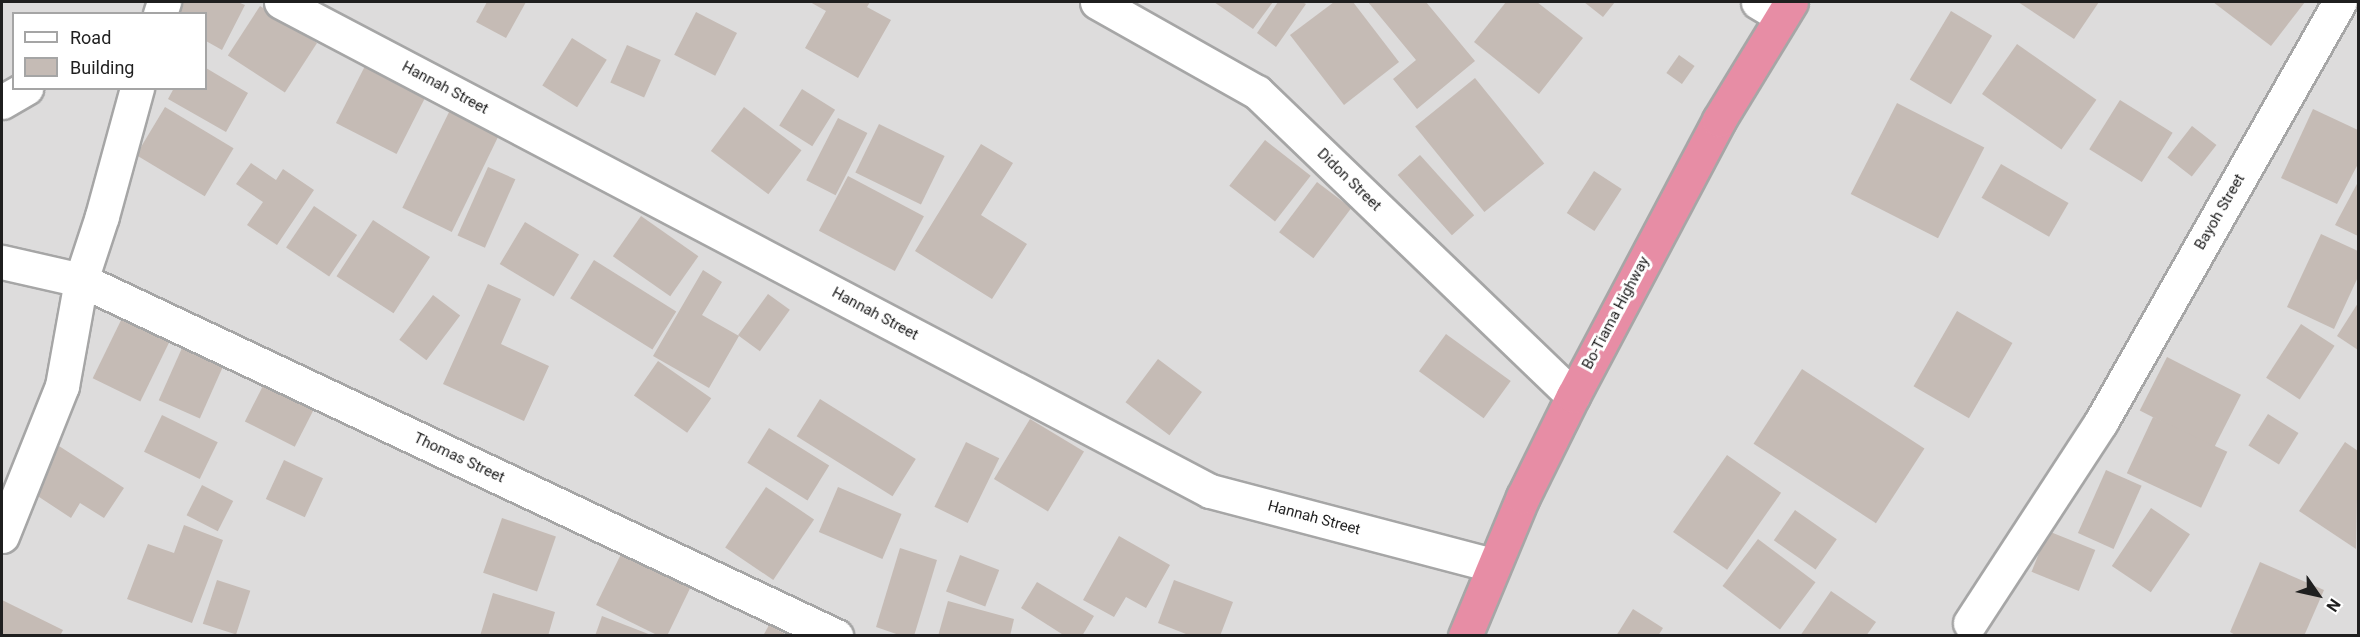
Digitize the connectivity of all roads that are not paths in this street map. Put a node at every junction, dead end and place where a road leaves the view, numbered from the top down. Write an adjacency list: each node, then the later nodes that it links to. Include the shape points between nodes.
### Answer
1 (281, 2): 12 (street, Hannah Street, via 1210,491)
2 (1096, 2): 10 (street, Didon Street, via 1257,92)
3 (2340, 2): 13 (street, Bayoh Street, via 2101,422)
4 (1777, 6): 10 (highway, Bo-Tiama Highway)
5 (23, 90): 7 (street)
6 (136, 90): 9 (street)
7 (2, 102)
8 (2, 262): 9 (street, Thomas Street)
9 (81, 280): 11 (street, via 62,386); 14 (street, Thomas Street)
10 (1573, 396): 12 (highway, Bo-Tiama Highway)
11 (2, 536)
12 (1493, 565): 15 (highway, Bo-Tiama Highway)
13 (1970, 623)
14 (837, 636)
15 (1465, 636)

